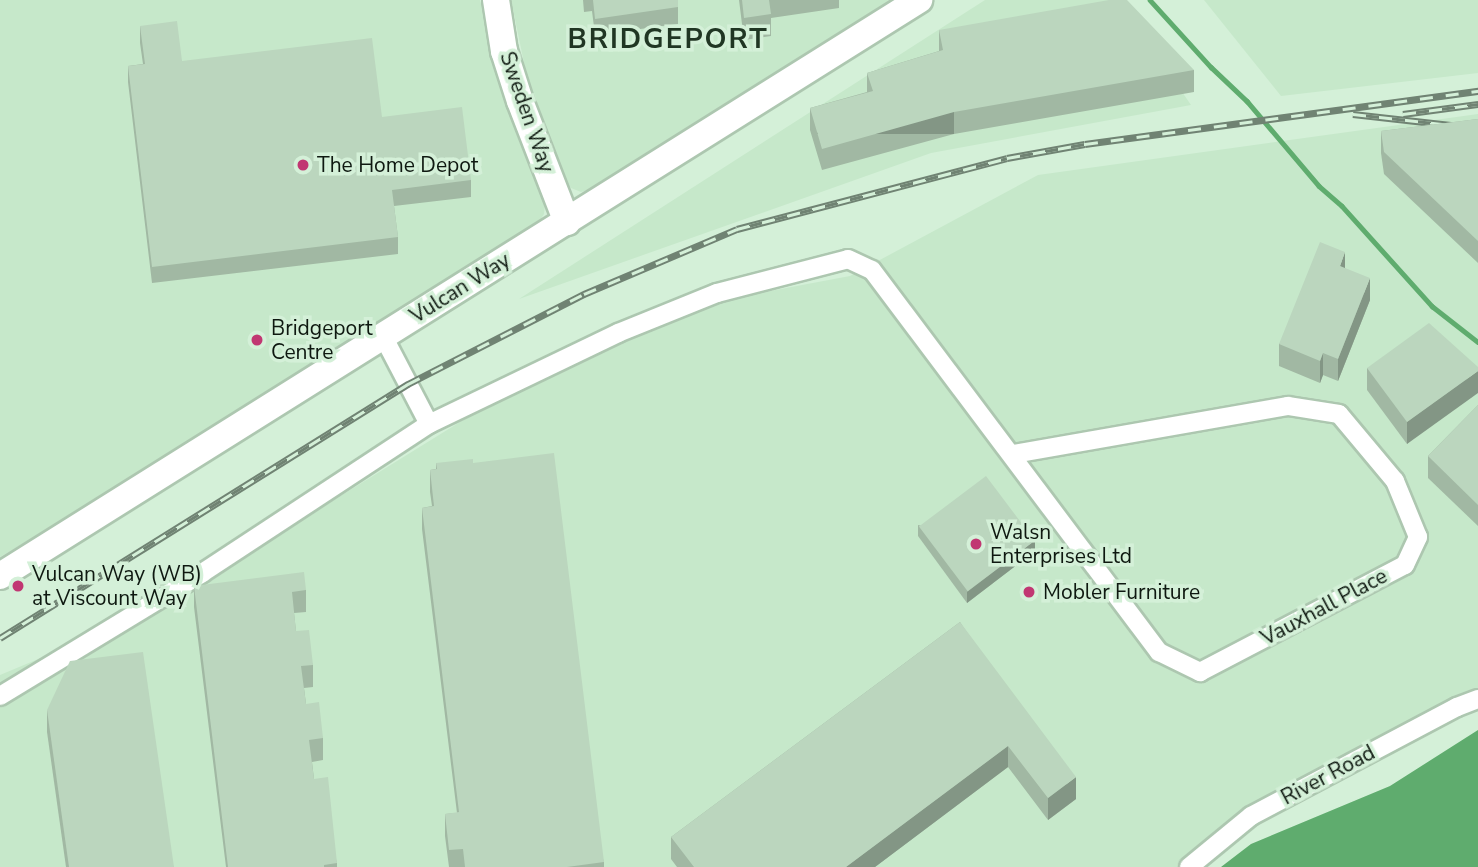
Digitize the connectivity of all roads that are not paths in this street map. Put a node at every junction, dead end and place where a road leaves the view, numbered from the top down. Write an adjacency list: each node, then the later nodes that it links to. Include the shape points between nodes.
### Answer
1 (496, 0): 3 (street, Sweden Way, via 504,51)
2 (919, 0): 3 (street, Vulcan Way)
3 (567, 222): 4 (street, Vulcan Way)
4 (383, 336): 5 (street); 7 (street, Vulcan Way)
5 (429, 424): 6 (street, Vauxhall Place, via 611,336 717,293 848,259 872,270); 8 (street, via 202,573)
6 (1013, 454): 6 (street, Vauxhall Place, via 1159,652 1200,672 1405,565 1418,537 1395,481 1339,414 1289,406)
7 (0, 576)
8 (0, 696)
9 (1478, 699): 10 (street, River Road, via 1251,816)
10 (1189, 867)

